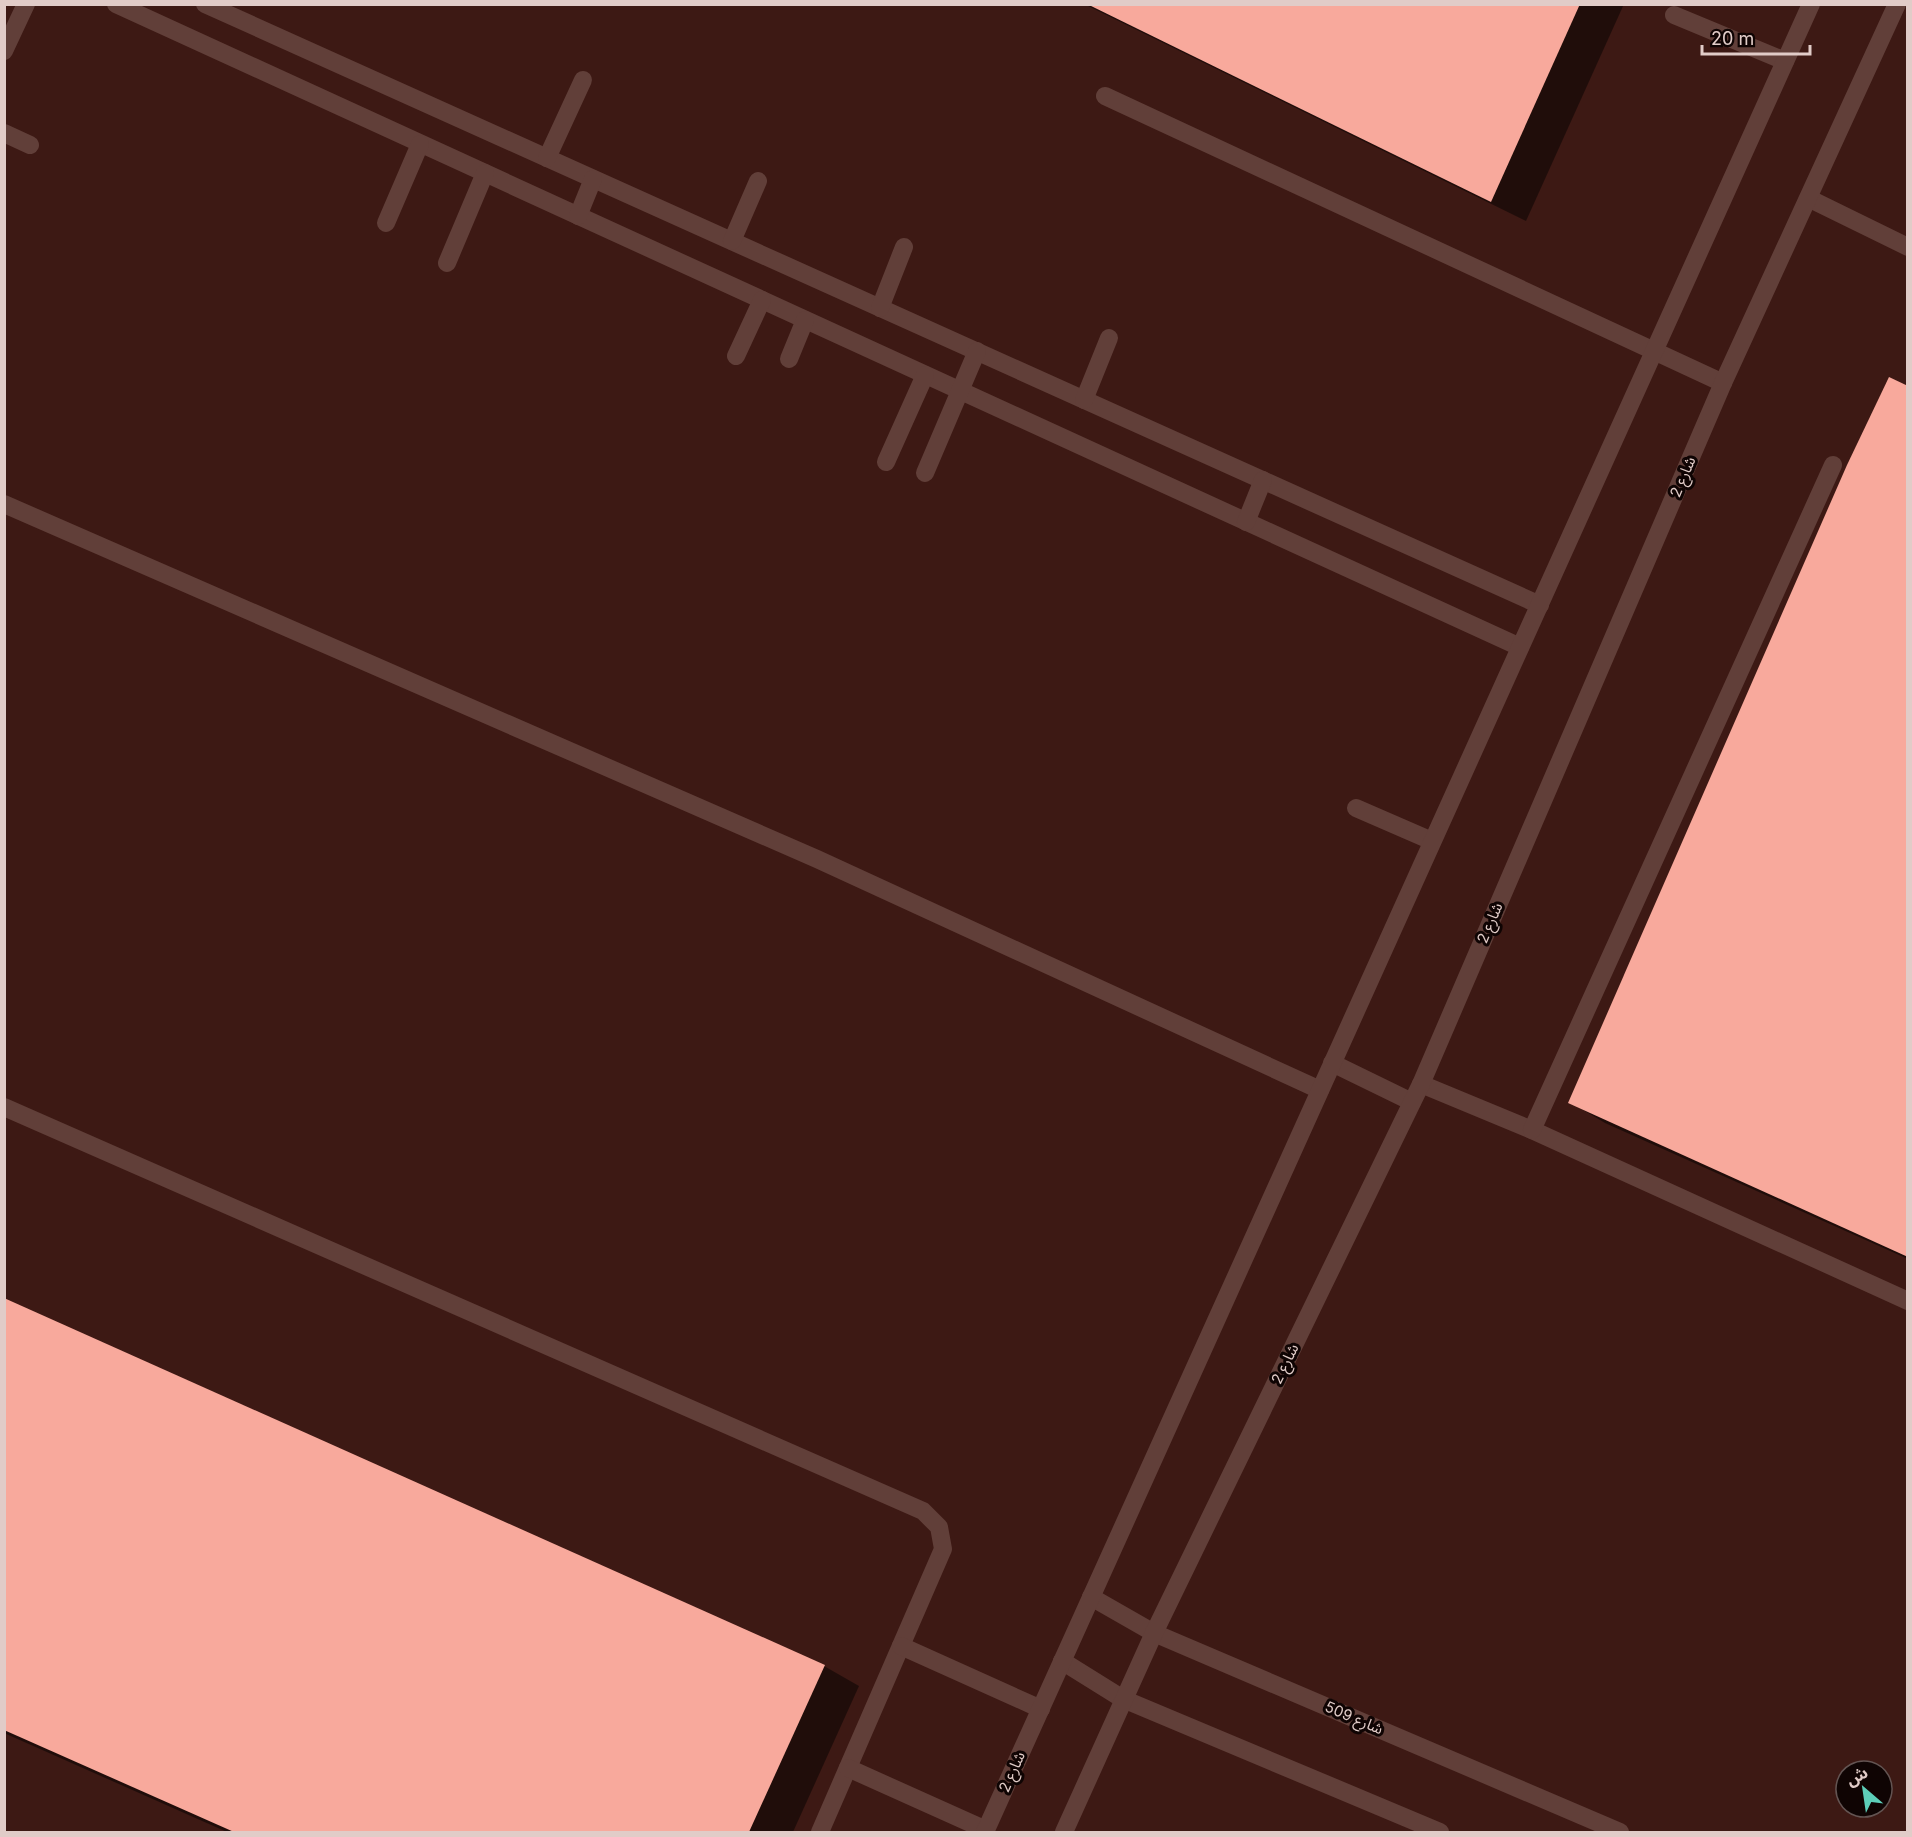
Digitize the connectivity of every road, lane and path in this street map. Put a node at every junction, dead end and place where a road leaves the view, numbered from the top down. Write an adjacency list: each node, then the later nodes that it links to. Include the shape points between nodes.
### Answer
1 (26, 4): 7 (street)
2 (116, 4): 12 (street)
3 (205, 4): 14 (street)
4 (1810, 4): 8 (street, شارع 2)
5 (1896, 4): 18 (street, شارع 2)
6 (1674, 15): 8 (street)
7 (4, 51)
8 (1785, 61): 30 (street, شارع 2)
9 (583, 80): 14 (street)
10 (1105, 96): 30 (street)
11 (4, 132): 13 (street)
12 (420, 144): 15 (street); 20 (street)
13 (30, 145)
14 (547, 158): 16 (street)
15 (485, 173): 19 (street); 24 (street)
16 (593, 179): 19 (street); 21 (street)
17 (758, 181): 21 (street)
18 (1809, 199): 23 (street); 34 (street, شارع 2)
19 (578, 216): 25 (street)
20 (386, 223)
21 (732, 241): 26 (street)
22 (904, 247): 26 (street)
23 (1908, 247)
24 (447, 263)
25 (762, 300): 27 (street); 31 (street)
26 (880, 308): 29 (street)
27 (805, 320): 32 (street); 33 (street)
28 (1109, 338): 36 (street)
29 (977, 351): 35 (street); 36 (street)
30 (1654, 351): 34 (street); 43 (street, شارع 2)
31 (736, 356)
32 (789, 359)
33 (925, 375): 35 (street); 37 (street)
34 (1723, 383): 48 (street, شارع 2)
35 (959, 390): 39 (street); 42 (street)
36 (1084, 399): 40 (street)
37 (886, 462)
38 (1833, 465): 52 (street)
39 (925, 473)
40 (1263, 480): 42 (street); 43 (street)
41 (4, 504): 49 (street, via 817,859)
42 (1246, 522): 44 (street)
43 (1539, 604): 44 (street, شارع 2)
44 (1520, 647): 46 (street, شارع 2)
45 (1356, 808): 46 (street)
46 (1432, 842): 47 (street, شارع 2)
47 (1332, 1063): 49 (street, شارع 2); 50 (street)
48 (1420, 1084): 50 (street, شارع 2); 52 (street)
49 (1320, 1090): 54 (street, شارع 2)
50 (1412, 1102): 55 (street, شارع 2)
51 (4, 1107): 56 (street, via 923,1511 939,1527 943,1549)
52 (1532, 1130): 53 (street)
53 (1908, 1301)
54 (1091, 1597): 55 (street, شارع 509); 57 (street, شارع 2)
55 (1154, 1633): 58 (street, شارع 2); 65 (street, شارع 509)
56 (901, 1646): 59 (street); 60 (street)
57 (1062, 1661): 58 (street); 59 (street, شارع 2)
58 (1124, 1699): 63 (street, شارع 2); 64 (street)
59 (1041, 1709): 61 (street, شارع 2)
60 (848, 1767): 61 (street); 62 (street)
61 (985, 1831)
62 (820, 1833)
63 (1064, 1833)
64 (1440, 1833)
65 (1620, 1833)

